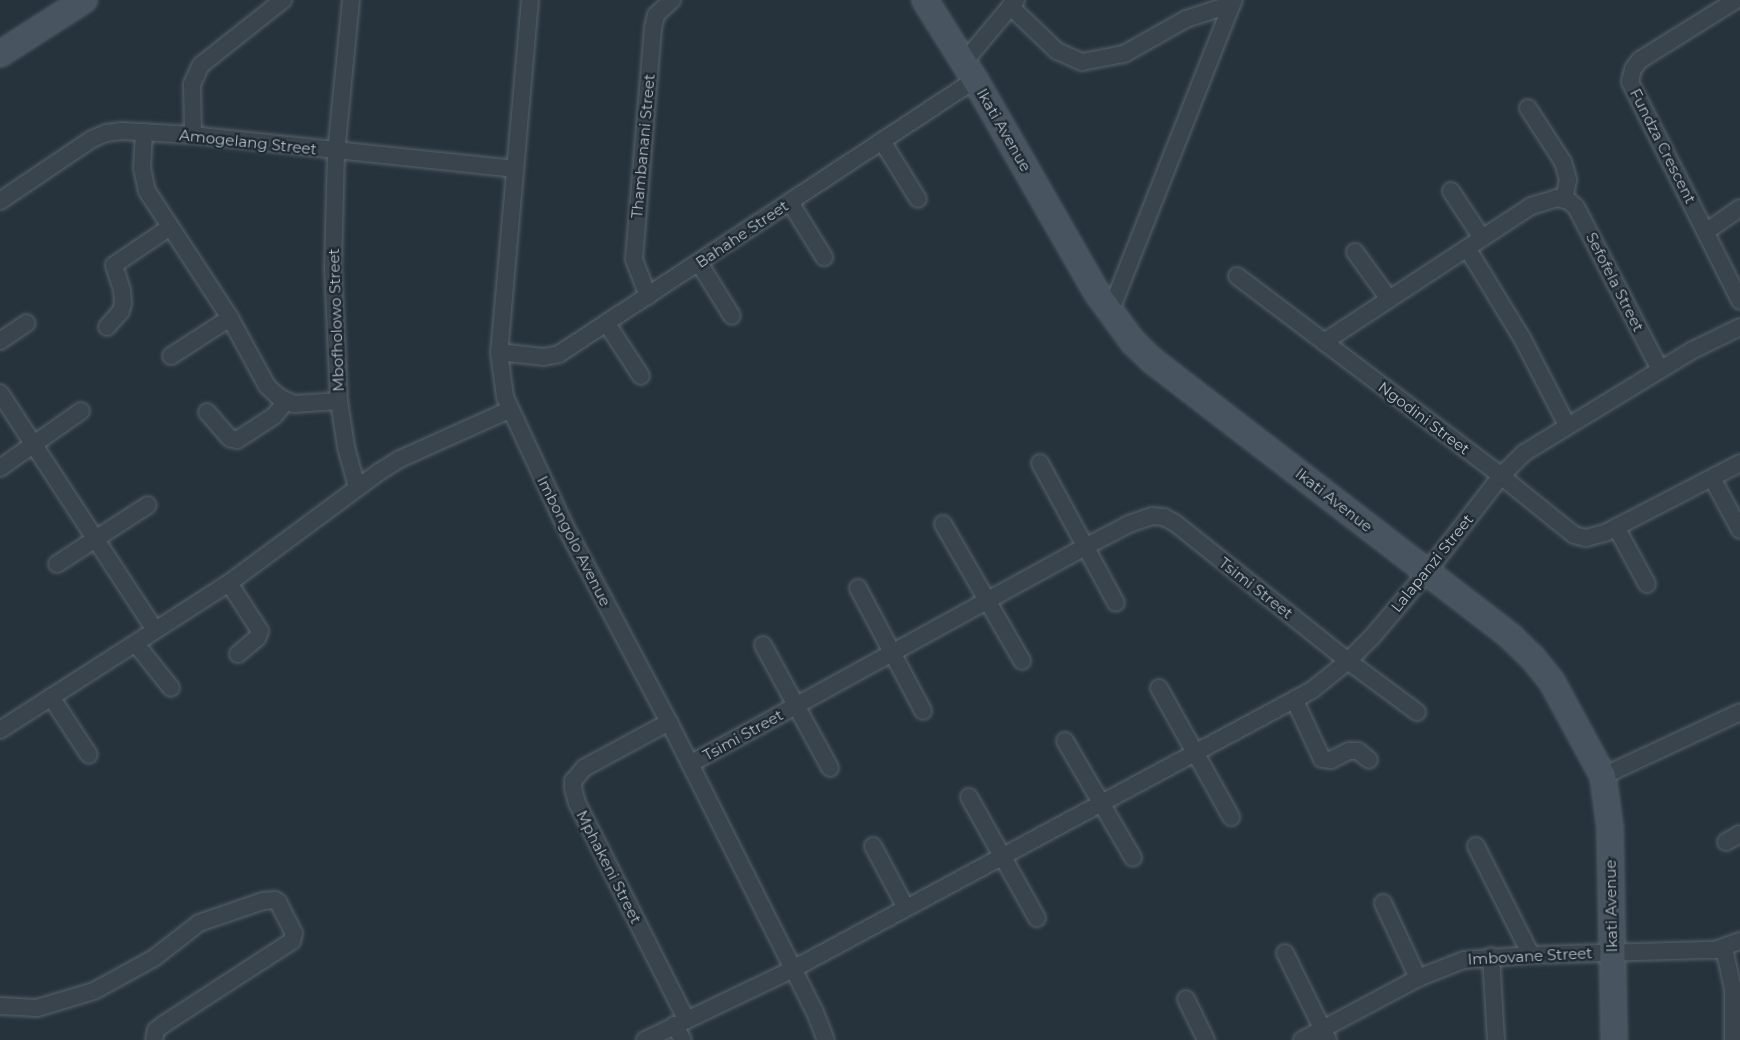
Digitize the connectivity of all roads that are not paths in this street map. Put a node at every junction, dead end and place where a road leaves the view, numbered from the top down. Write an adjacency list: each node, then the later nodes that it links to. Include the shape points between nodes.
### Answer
1 (84, 0): 10 (street)
2 (283, 0): 14 (street, via 201,64 192,84)
3 (351, 0): 16 (street, Mbofholowo Street)
4 (530, 0): 17 (street, Imbongolo Avenue)
5 (672, 0): 32 (street, Thambanani Street, via 661,8 654,21 635,252 636,270)
6 (925, 0): 11 (street, Ikati Avenue)
7 (1736, 0): 25 (street, Fundza Crescent, via 1640,60 1630,76 1632,89)
8 (1233, 2): 9 (street, via 1186,19 1124,54 1082,62 1057,51); 35 (street)
9 (1013, 3): 11 (street, Bahahe Street)
10 (0, 54)
11 (970, 71): 15 (street, Bahahe Street); 35 (street, Ikati Avenue)
12 (1528, 108): 20 (street, via 1563,162 1568,180)
13 (144, 132): 14 (street, Amogelang Street); 21 (street, Amogelang Street, via 106,133 92,139); 24 (street, via 144,181)
14 (193, 135): 16 (street, Amogelang Street)
15 (882, 141): 19 (street); 22 (street, Bahahe Street)
16 (336, 152): 17 (street, Amogelang Street); 50 (street, Mbofholowo Street, via 332,234)
17 (515, 169): 44 (street, Imbongolo Avenue)
18 (1451, 191): 26 (street)
19 (918, 199)
20 (1564, 199): 26 (street, via 1531,206); 46 (street, Sefofela Street, via 1584,221)
21 (0, 201)
22 (790, 201): 29 (street); 30 (street, Bahahe Street)
23 (1740, 208): 25 (street)
24 (170, 228): 37 (street); 40 (street, via 114,265 123,303)
25 (1707, 231): 34 (street, Fundza Crescent)
26 (1482, 238): 27 (street)
27 (1467, 248): 33 (street); 54 (street, via 1522,338)
28 (1356, 252): 33 (street)
29 (824, 257)
30 (699, 263): 32 (street, Bahahe Street); 36 (street)
31 (1237, 276): 43 (street, Ngodini Street)
32 (648, 296): 39 (street, Bahahe Street)
33 (1389, 299): 43 (street)
34 (1740, 301)
35 (1110, 312): 69 (street, Ikati Avenue, via 1153,361)
36 (732, 316)
37 (230, 318): 45 (street); 49 (street, via 267,386)
38 (27, 323): 42 (street)
39 (607, 324): 44 (street, Bahahe Street, via 559,354 544,357); 47 (street)
40 (107, 327)
41 (1740, 327): 46 (street, Lalapanzi Street)
42 (0, 341)
43 (1324, 342): 59 (street, Ngodini Street)
44 (499, 352): 51 (street, Imbongolo Avenue)
45 (171, 356)
46 (1660, 370): 54 (street, Lalapanzi Street)
47 (641, 376)
48 (0, 393): 55 (street)
49 (286, 401): 50 (street); 53 (street, via 279,413 237,440 230,438)
50 (339, 401): 61 (street, Mbofholowo Street)
51 (509, 410): 61 (street, via 400,459); 90 (street, Imbongolo Avenue, via 564,524)
52 (81, 411): 55 (street)
53 (207, 412)
54 (1568, 425): 59 (street, Lalapanzi Street, via 1524,453)
55 (35, 445): 58 (street); 66 (street)
56 (1040, 463): 67 (street)
57 (1740, 463): 60 (street, Ngodini Street)
58 (0, 468)
59 (1501, 476): 64 (street, Ngodini Street, via 1574,535 1586,538); 69 (street, Lalapanzi Street)
60 (1712, 478): 64 (street, Ngodini Street); 65 (street)
61 (357, 487): 70 (street)
62 (148, 505): 66 (street)
63 (943, 524): 73 (street)
64 (1616, 527): 71 (street)
65 (1740, 530)
66 (96, 539): 68 (street); 75 (street)
67 (1085, 548): 73 (street, Tsimi Street); 74 (street); 81 (street, Tsimi Street, via 1141,519 1164,517)
68 (57, 564)
69 (1427, 572): 81 (street, Lalapanzi Street); 98 (street, Ikati Avenue, via 1532,657 1552,682)
70 (229, 583): 75 (street); 79 (street, via 260,631)
71 (1647, 584)
72 (858, 588): 78 (street)
73 (988, 600): 78 (street, Tsimi Street); 80 (street)
74 (1116, 603)
75 (155, 630): 76 (street)
76 (136, 644): 82 (street); 84 (street)
77 (764, 645): 86 (street, Tsimi Street)
78 (894, 652): 86 (street, Tsimi Street); 87 (street)
79 (238, 654)
80 (1022, 661)
81 (1348, 662): 85 (street, Lalapanzi Street); 88 (street, Tsimi Street)
82 (171, 688)
83 (1159, 688): 93 (street)
84 (51, 697): 91 (street); 94 (street)
85 (1295, 701): 93 (street, Lalapanzi Street); 95 (street, via 1322,759 1358,751)
86 (797, 705): 96 (street, Tsimi Street); 97 (street, Tsimi Street)
87 (923, 711)
88 (1417, 712)
89 (1740, 712): 98 (street)
90 (669, 722): 96 (street, Imbongolo Avenue); 119 (street, Mphakeni Street, via 584,768 573,781 573,788)
91 (0, 730)
92 (1065, 741): 100 (street)
93 (1197, 753): 100 (street, Lalapanzi Street); 101 (street)
94 (89, 755)
95 (1370, 760)
96 (690, 764): 115 (street, Imbongolo Avenue)
97 (830, 768)
98 (1603, 776): 111 (street, Ikati Avenue, via 1610,828)
99 (969, 797): 104 (street)
100 (1101, 804): 104 (street, Lalapanzi Street); 105 (street)
101 (1231, 817)
102 (873, 846): 107 (street)
103 (1476, 846): 113 (street)
104 (1003, 857): 107 (street, Lalapanzi Street); 108 (street)
105 (1133, 858)
106 (1383, 903): 116 (street)
107 (906, 908): 115 (street, Lalapanzi Street)
108 (1037, 918)
109 (1740, 941): 110 (street, Imbovane Street)
110 (1724, 948): 111 (street, Imbovane Street); 129 (street, via 1733,989)
111 (1612, 952): 113 (street, Imbovane Street); 128 (street, Ikati Avenue)
112 (1284, 953): 120 (street)
113 (1531, 955): 114 (street, Imbovane Street)
114 (1491, 957): 116 (street, Imbovane Street, via 1464,960); 127 (street)
115 (793, 969): 119 (street, Lalapanzi Street); 124 (street, Imbongolo Avenue)
116 (1418, 978): 120 (street, Imbovane Street)
117 (1186, 999): 125 (street)
118 (0, 1006): 121 (street, via 37,1008 94,991 154,958 199,923 270,900 278,902 294,933 292,941 164,1024 156,1030)
119 (680, 1022): 122 (street, Lalapanzi Street); 123 (street)
120 (1326, 1035): 126 (street, Imbovane Street)
121 (154, 1040)
122 (645, 1040)
123 (683, 1040)
124 (826, 1040)
125 (1206, 1040)
126 (1302, 1040)
127 (1496, 1040)
128 (1614, 1040)
129 (1733, 1040)

